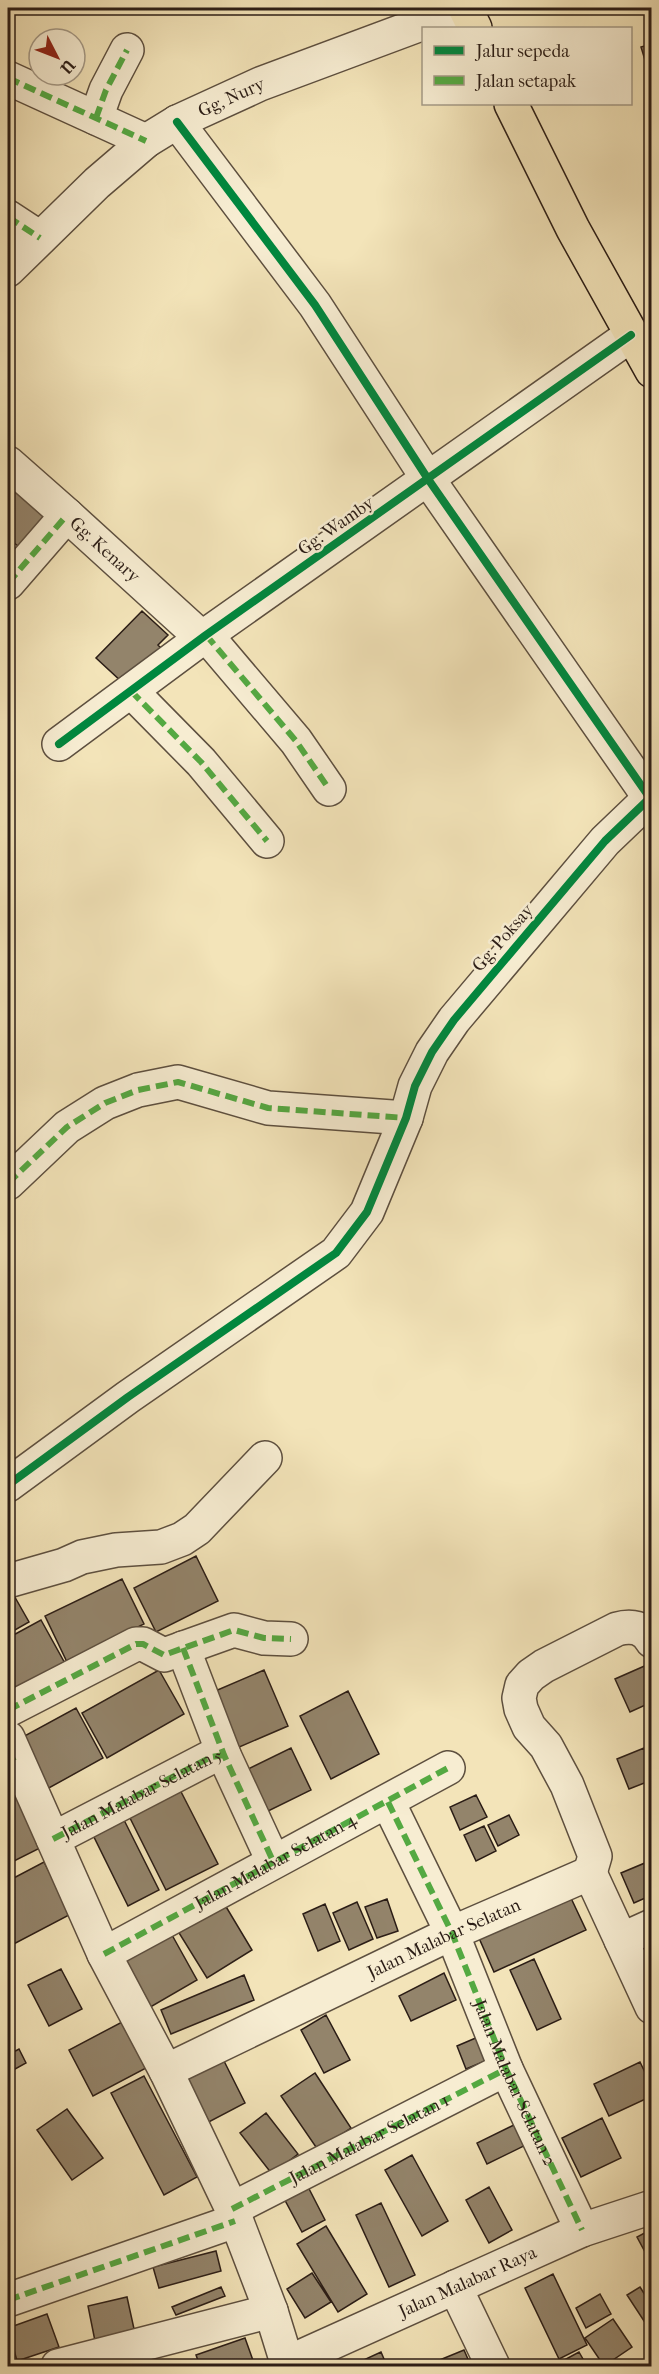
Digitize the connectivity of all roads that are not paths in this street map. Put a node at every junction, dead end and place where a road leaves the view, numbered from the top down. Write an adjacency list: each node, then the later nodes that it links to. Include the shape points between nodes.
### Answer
1 (464, 8): 2 (main road); 7 (street, Gg, Nury, via 260,84)
2 (474, 27)
3 (128, 50): 6 (street)
4 (8, 78): 6 (street)
5 (511, 105): 12 (main road, via 573,230)
6 (96, 118): 8 (street)
7 (177, 122): 8 (street, Gg, Nury); 15 (street, via 315,305)
8 (146, 141): 10 (street, Gg, Nury)
9 (8, 217): 10 (street)
10 (40, 238): 11 (street, Gg, Nury)
11 (8, 270)
12 (631, 335): 13 (main road); 15 (street, Gg. Wamby)
13 (651, 371)
14 (8, 464): 16 (street, Gg. Kenary)
15 (428, 479): 18 (street, Gg. Wamby); 22 (street)
16 (68, 515): 17 (street); 18 (street, Gg. Kenary)
17 (8, 583)
18 (204, 636): 19 (street, Gg. Wamby); 21 (street, Gg. Kenary, via 296,741)
19 (131, 691): 20 (street, Gg. Wamby); 23 (street, via 201,762)
20 (59, 744)
21 (329, 789)
22 (651, 798): 24 (street, Gg. Poksay, via 605,841 454,1020 432,1052)
23 (267, 841)
24 (406, 1118): 25 (street, via 268,1108 178,1082 138,1090 105,1103 67,1126); 27 (street, Gg. Poksay, via 367,1212 336,1253)
25 (8, 1183)
26 (265, 1458): 28 (street, via 197,1529 182,1539 161,1547 82,1557)
27 (8, 1485)
28 (8, 1581)
29 (291, 1640): 31 (street, via 234,1630)
30 (651, 1641): 39 (street, via 638,1628 617,1629 544,1666 522,1685 521,1709 567,1785 595,1856)
31 (183, 1648): 32 (street, via 164,1655 135,1644); 34 (street)
32 (8, 1710)
33 (10, 1752): 37 (street)
34 (224, 1755): 37 (street, Jalan Malabar Selatan 5, via 211,1757); 38 (street, Jalan Malabar Selatan 5)
35 (448, 1768): 36 (street, Jalan Malabar Selatan 4)
36 (388, 1802): 38 (street, Jalan Malabar Selatan 4); 41 (street, Jalan Malabar Selatan 2)
37 (53, 1839): 43 (street)
38 (273, 1861): 43 (street, Jalan Malabar Selatan 4)
39 (590, 1873): 41 (street, Jalan Malabar Selatan); 42 (street)
40 (651, 1926): 42 (street)
41 (452, 1933): 45 (street, Jalan Malabar Selatan 2); 46 (street, Jalan Malabar Selatan)
42 (621, 1940): 44 (street)
43 (104, 1954): 46 (street)
44 (651, 2007)
45 (506, 2069): 48 (street, Jalan Malabar Selatan 1); 49 (street, Jalan Malabar Selatan 2)
46 (166, 2071): 48 (street)
47 (651, 2207): 49 (street, Jalan Malabar Raya)
48 (233, 2215): 51 (street, Jalan Malabar Selatan 1); 52 (street)
49 (582, 2230): 50 (street, Jalan Malabar Raya)
50 (455, 2288): 53 (street, Jalan Malabar Raya); 55 (street)
51 (8, 2296)
52 (271, 2311): 53 (street); 54 (street)
53 (288, 2365)
54 (58, 2367)
55 (493, 2367)

